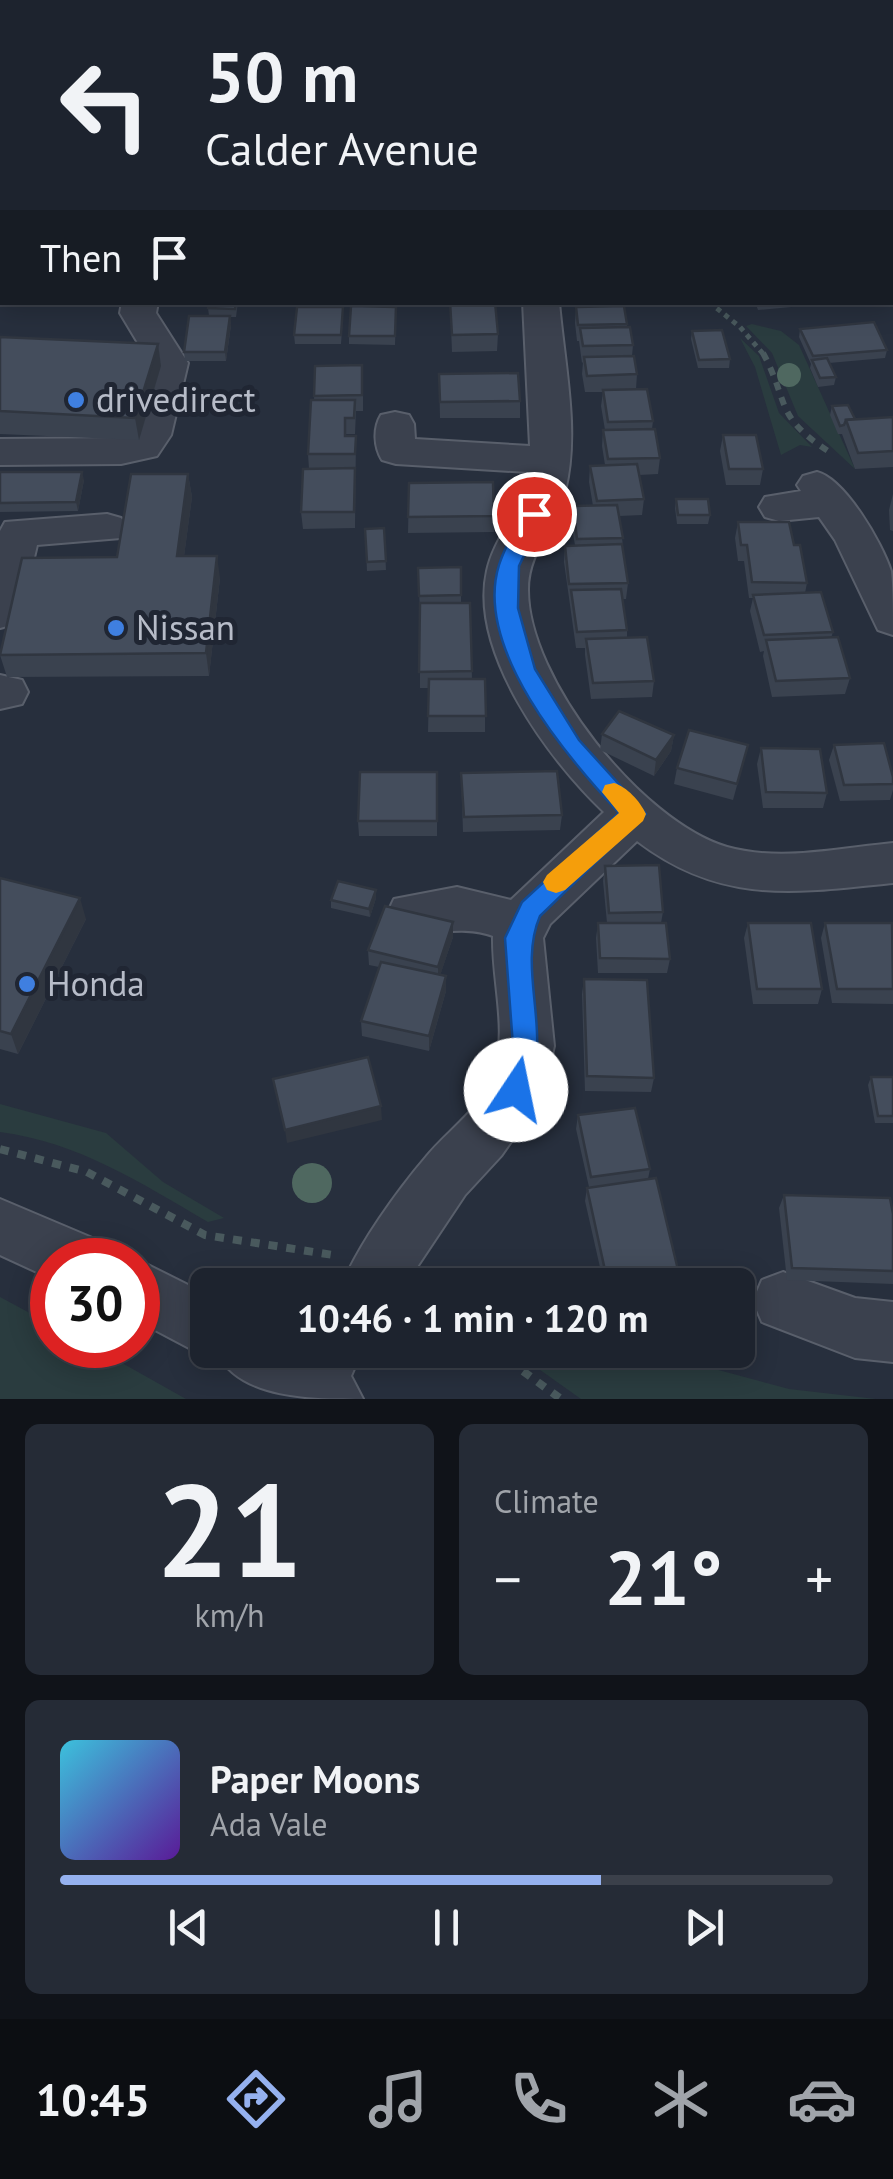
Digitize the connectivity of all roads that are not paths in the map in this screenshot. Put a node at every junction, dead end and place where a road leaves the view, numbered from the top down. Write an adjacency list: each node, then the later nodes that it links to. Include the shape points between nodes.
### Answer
1 (139, 305): 4 (street, via 169,364 152,435 143,447)
2 (541, 305): 5 (street)
3 (395, 424): 5 (street, via 396,451)
4 (0, 452)
5 (548, 460): 10 (street, via 546,489 509,566 507,608 524,670 571,747)
6 (779, 506): 9 (street, via 825,480)
7 (107, 528): 8 (street, via 20,532)
8 (0, 613)
9 (893, 619)
10 (634, 814): 11 (street, via 706,859 744,869 794,872); 13 (street, via 554,884)
11 (893, 863)
12 (412, 914): 13 (street, via 452,905)
13 (524, 926): 16 (street, via 518,938 527,1046 516,1090 444,1176)
14 (0, 1227): 15 (street)
15 (30, 1240)
16 (382, 1268)
17 (783, 1301): 20 (street, via 855,1328)
18 (160, 1302): 19 (street)
19 (190, 1318)
20 (893, 1332)
21 (297, 1368): 22 (street)
22 (325, 1378)

